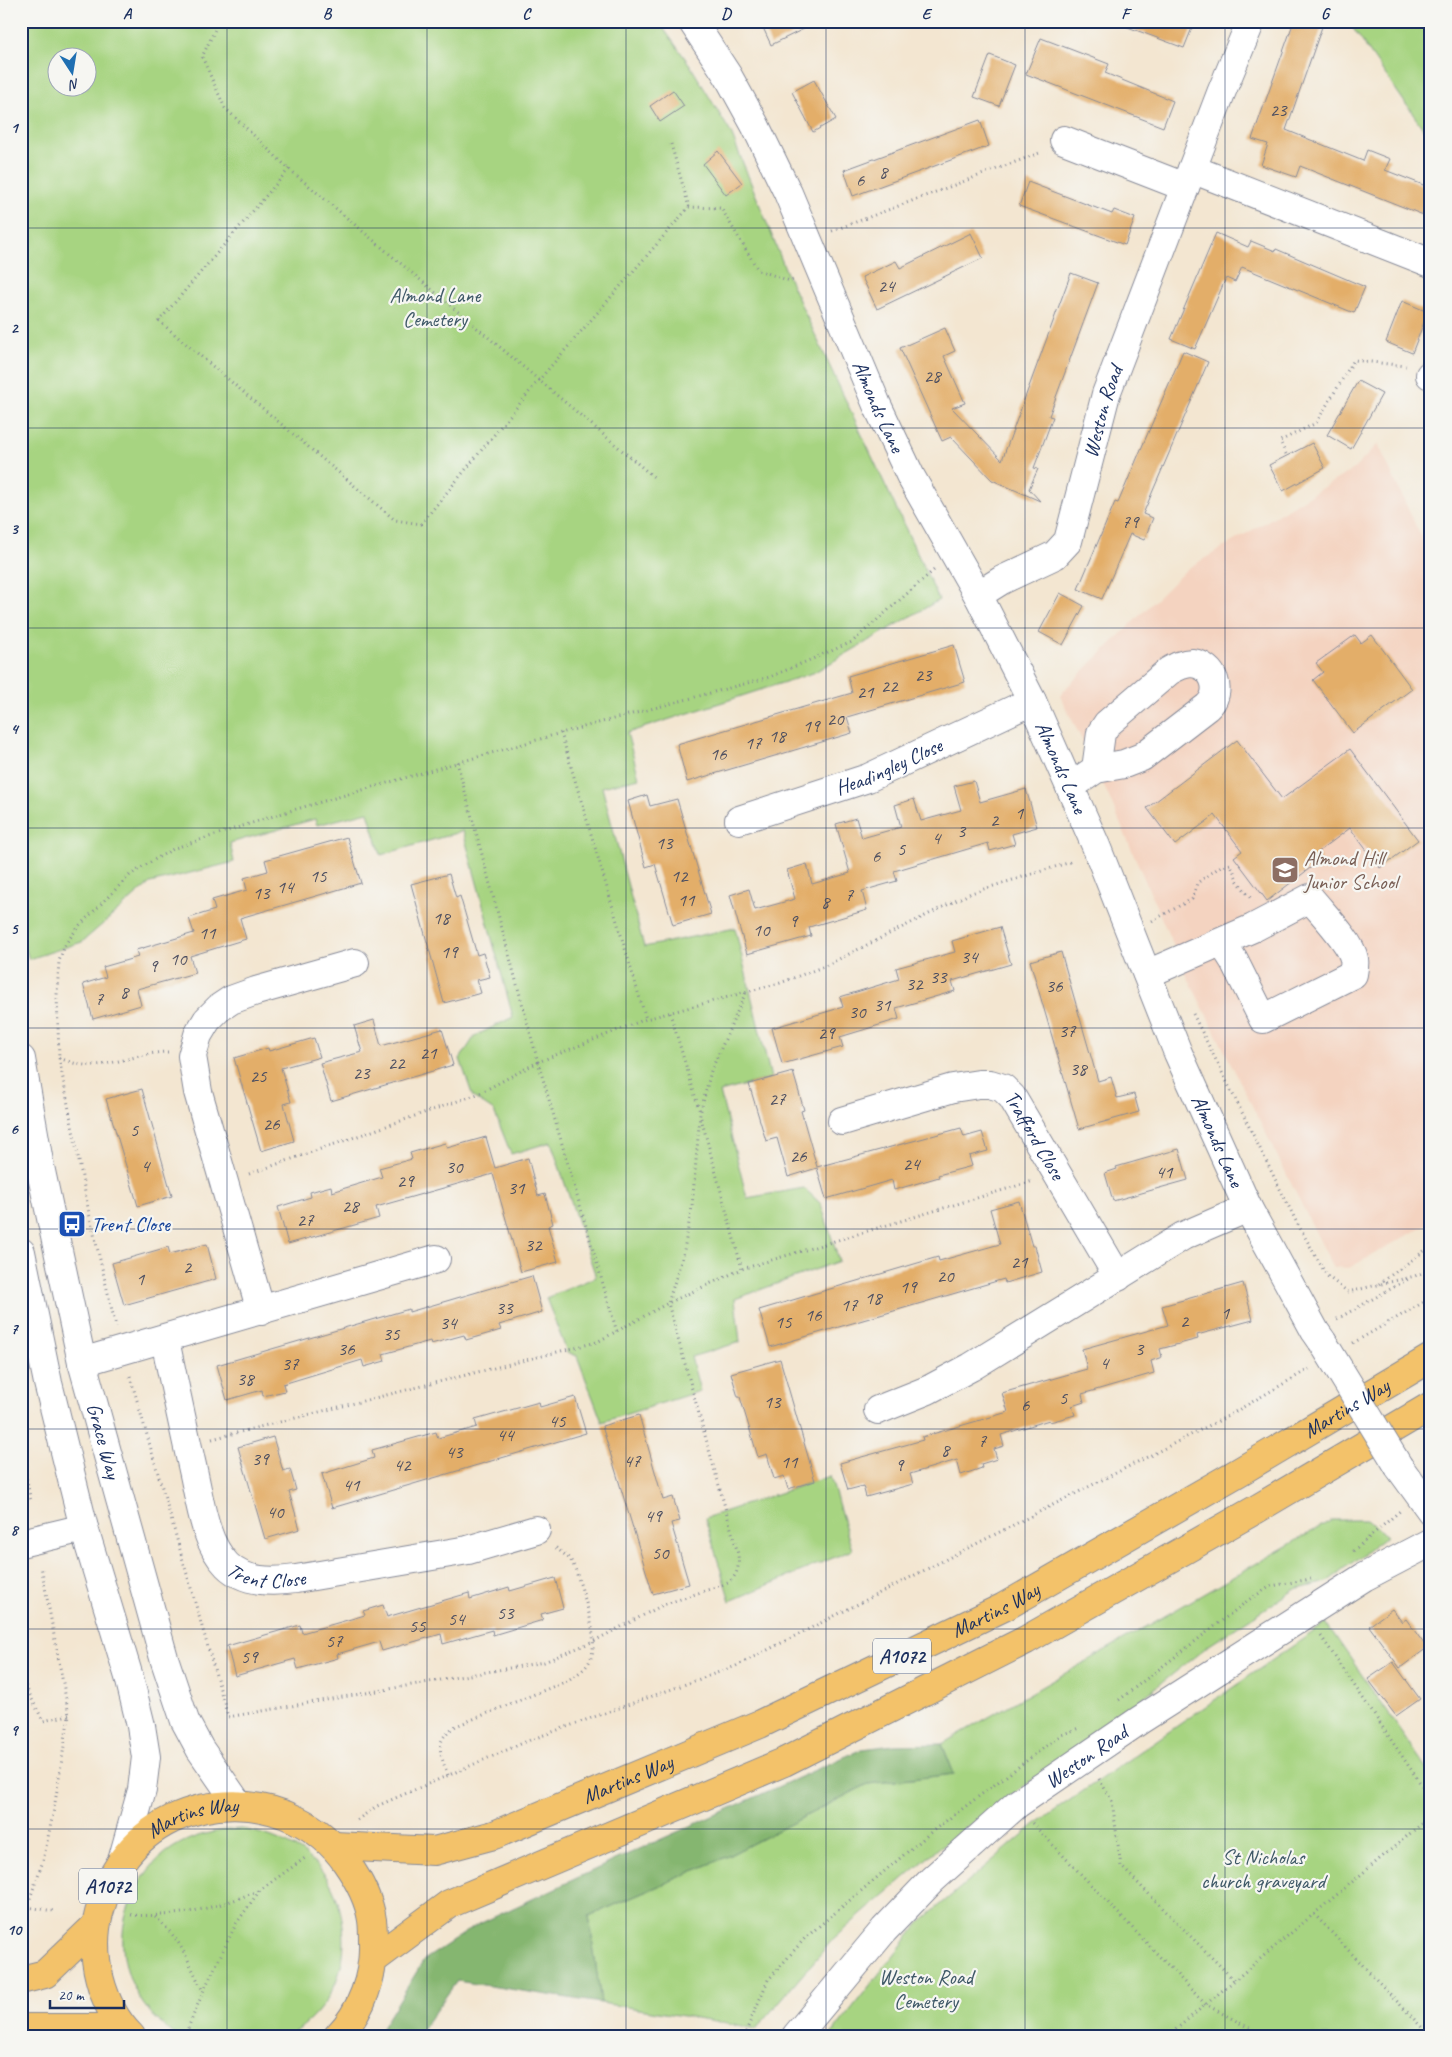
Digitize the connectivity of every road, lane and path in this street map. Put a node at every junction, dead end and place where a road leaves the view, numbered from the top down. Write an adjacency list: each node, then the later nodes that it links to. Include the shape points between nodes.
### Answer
1 (219, 21): 6 (path, via 202,57 225,108)
2 (692, 21): 9 (street, Almonds Lane, via 755,125)
3 (1252, 21): 7 (street, Weston Road)
4 (1064, 140): 7 (street); 9 (path, via 1037,155)
5 (671, 144): 8 (path)
6 (289, 170): 13 (path); 13 (path, via 159,321 395,520 421,524)
7 (1189, 178): 10 (street); 17 (street, Weston Road, via 1106,394 1068,541 1056,555)
8 (689, 207): 11 (path, via 721,208 758,270 790,281); 13 (path)
9 (808, 240): 11 (street, Almonds Lane)
10 (1431, 263)
11 (820, 266): 16 (street, Almonds Lane, via 911,477)
12 (1431, 375): 14 (path, via 1409,366 1354,360 1316,423 1280,441)
13 (539, 380): 15 (path)
14 (1286, 454)
15 (656, 479)
16 (954, 553): 17 (street, Almonds Lane); 19 (path, via 852,642 770,677)
17 (978, 595): 18 (street, Almonds Lane)
18 (1032, 701): 22 (street, Almonds Lane); 23 (street, Headingley Close, via 868,778)
19 (561, 733): 20 (path); 33 (path)
20 (457, 762): 35 (path, via 175,848 130,875 80,925 66,943 59,961); 37 (path)
21 (1096, 769): 22 (street)
22 (1070, 787): 24 (street, Almonds Lane)
23 (739, 820)
24 (1096, 846): 26 (street, Almonds Lane); 30 (path, via 1083,851 1085,857 971,893 825,966)
25 (1267, 920): 26 (path, via 1237,880 1231,864 1221,866 1197,883 1192,899); 27 (street); 27 (street, via 1310,898 1348,945 1354,957 1353,974 1263,1019)
26 (1130, 934): 29 (street, Almonds Lane)
27 (1222, 942): 29 (street)
28 (355, 963): 34 (street, via 231,1000 207,1020 198,1035)
29 (1147, 974): 42 (street, Almonds Lane, via 1178,1053)
30 (746, 992): 32 (path); 38 (path, via 710,1071)
31 (1189, 1007): 50 (path, via 1297,1223 1327,1276 1348,1292)
32 (670, 1013): 33 (path); 38 (path)
33 (646, 1019): 37 (path)
34 (192, 1056): 35 (path, via 170,1051 154,1052 92,1065); 41 (street, via 198,1092)
35 (59, 1058): 57 (path, via 89,1213)
36 (21, 1060): 59 (street, Grace Way, via 39,1162)
37 (538, 1062): 41 (path, via 478,1094); 54 (path)
38 (700, 1114): 46 (path); 52 (path, via 692,1207 683,1255)
39 (842, 1121): 40 (street, Trafford Close, via 953,1088 990,1084 1003,1088 1012,1097)
40 (1057, 1174): 46 (path); 49 (street, Trafford Close)
41 (224, 1182): 53 (street)
42 (1248, 1208): 49 (street, via 1183,1236); 56 (street, Almonds Lane)
43 (1431, 1246): 50 (path)
44 (21, 1252): 67 (street, Grace Way, via 48,1382)
45 (436, 1259): 53 (street)
46 (742, 1269): 52 (path)
47 (1431, 1269): 48 (path)
48 (1415, 1276): 50 (path); 56 (path)
49 (1118, 1277): 62 (street, via 972,1367 928,1390)
50 (1377, 1285)
51 (1431, 1298): 56 (path)
52 (668, 1303): 54 (path); 73 (path, via 740,1561 738,1571 728,1583 663,1605)
53 (262, 1312): 55 (street)
54 (617, 1332): 63 (path, via 597,1342)
55 (165, 1340): 57 (street); 63 (street, Trent Close)
56 (1327, 1340): 66 (street, Almonds Lane, bridge, via 1399,1467)
57 (123, 1351): 59 (street); 73 (path, via 228,1717 544,1662)
58 (1431, 1358): 83 (main road, Martins Way / A1072, via 1004,1607 760,1724 494,1835 434,1851)
59 (82, 1362): 79 (street, Grace Way, via 164,1658 185,1721)
60 (1311, 1368): 77 (path, via 1217,1422 736,1666 530,1740)
61 (1431, 1406): 94 (main road, A1072, via 1026,1640 784,1762 449,1904)
62 (878, 1410)
63 (188, 1445): 68 (street, Trent Close, via 209,1535 227,1566 255,1579 271,1582 296,1579 468,1550)
64 (21, 1449): 65 (path)
65 (31, 1502)
66 (1431, 1512)
67 (84, 1528): 70 (street); 85 (street, Grace Way, via 129,1677 146,1757 142,1790)
68 (536, 1530): 73 (path, via 563,1552 575,1568)
69 (1431, 1542): 72 (street, Weston Road, via 1364,1577)
70 (21, 1543)
71 (41, 1566): 75 (path)
72 (1306, 1614): 76 (street, Weston Road); 78 (path)
73 (594, 1640): 77 (path, via 590,1662 567,1681 448,1731 442,1738 440,1755)
74 (21, 1677): 75 (path, via 43,1721)
75 (68, 1715): 88 (path, via 43,1861)
76 (1087, 1756): 80 (street, Weston Road); 96 (path, via 1112,1801 1121,1866)
77 (448, 1775): 82 (path, via 377,1806)
78 (1431, 1799)
79 (238, 1804): 83 (main road, Martins Way / A1072, via 282,1813 306,1824); 85 (main road, Martins Way / A1072, via 204,1808 173,1819 145,1837)
80 (1017, 1804): 98 (path); 103 (street, Weston Road, via 932,1880 884,1930)
81 (1431, 1816): 90 (path)
82 (356, 1820)
83 (335, 1846): 94 (main road, Martins Way / A1072, via 359,1880 372,1919)
84 (305, 1858): 86 (path)
85 (122, 1861): 93 (main road, Martins Way / A1072, via 105,1891)
86 (260, 1890): 92 (path, via 199,1910); 97 (path, via 236,1924)
87 (21, 1908): 88 (path)
88 (27, 1908): 89 (path)
89 (54, 1911)
90 (1314, 1914): 96 (path); 106 (path)
91 (131, 1915): 92 (path)
92 (155, 1916): 97 (path, via 183,1948)
93 (96, 1925): 95 (main road, A1072, via 45,1974); 100 (main road, Martins Way / A1072, via 96,1961 100,1979 105,1996)
94 (373, 1960): 102 (main road, Martins Way / A1072, via 364,1995 347,2027)
95 (21, 1980)
96 (1234, 1980): 98 (path)
97 (203, 1992): 101 (path)
98 (1205, 2004): 104 (path); 105 (path)
99 (21, 2028): 100 (main road, Martins Way / A1072)
100 (127, 2032)
101 (186, 2033)
102 (338, 2036)
103 (796, 2036)
104 (1168, 2036)
105 (1264, 2036)
106 (1430, 2036)

